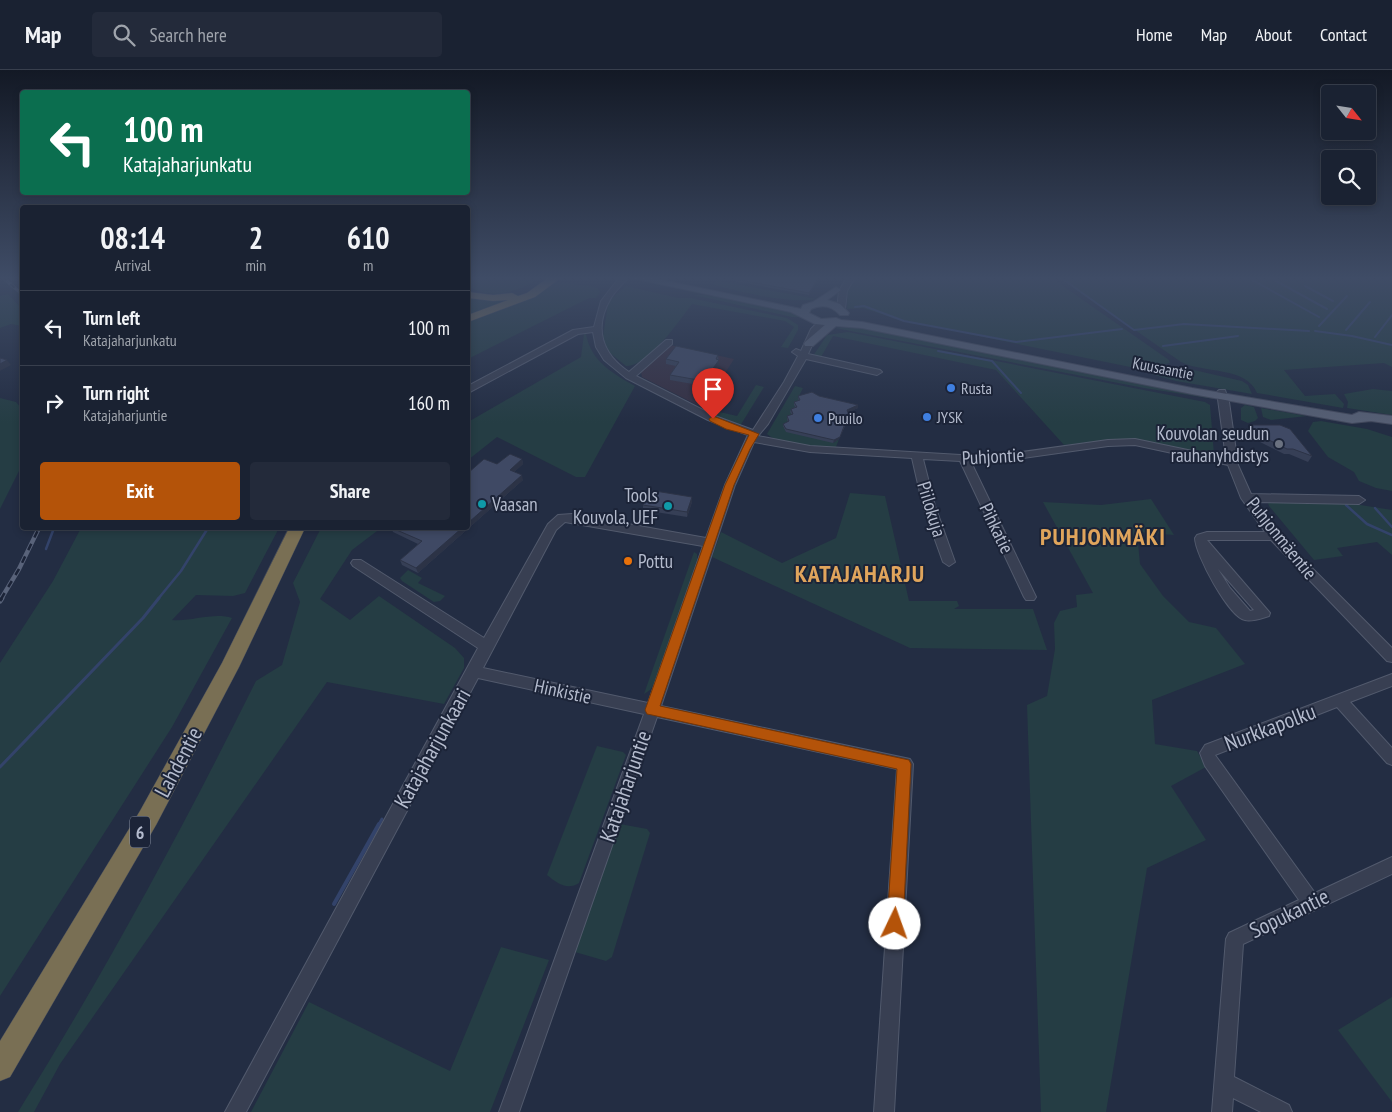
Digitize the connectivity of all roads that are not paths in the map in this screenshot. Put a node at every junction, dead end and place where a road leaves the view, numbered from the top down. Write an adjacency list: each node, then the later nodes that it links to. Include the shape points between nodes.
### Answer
1 (597, 326): 6 (street)
2 (807, 326): 9 (street, Katajaharjuntie)
3 (825, 326): 8 (main road)
4 (865, 326): 13 (main road, Kuusaantie)
5 (894, 326): 13 (main road, Kuusaantie)
6 (596, 329): 11 (street, Puhjontie, via 596,340 603,355); 12 (street, via 576,332)
7 (669, 342): 11 (street)
8 (809, 344): 9 (street, Katajaharjuntie)
9 (800, 354): 10 (street); 15 (street, Katajaharjuntie, via 763,424); 15 (street, Katajaharjuntie, via 756,423)
10 (877, 372)
11 (630, 376): 15 (street, Puhjontie)
12 (470, 389)
13 (1222, 394): 14 (main road, Kuusaantie, via 1352,419); 18 (street, Puhjonmäentie)
14 (1392, 420)
15 (753, 436): 16 (street, Puhjontie, via 810,449); 24 (street, Katajaharjuntie, via 730,485)
16 (917, 456): 17 (street, Puhjontie); 25 (street, Piilokuja, via 929,506)
17 (964, 459): 18 (street, Puhjontie, via 1135,442); 27 (street, Pihkatie)
18 (1233, 463): 19 (street, Puhjonmäentie)
19 (1247, 498): 20 (street); 22 (street, Puhjonmäentie)
20 (1359, 500)
21 (296, 530): 37 (highway, Lahdentie / 6, via 229,667 148,818)
22 (1275, 536): 23 (street, via 1207,536 1201,538); 29 (street, Puhjonmäentie)
23 (1201, 542): 23 (street, via 1213,573 1239,608 1247,616 1264,614)
24 (710, 543): 28 (street, Katajaharjunkaari, via 562,518 552,527); 33 (street, Katajaharjuntie)
25 (949, 562)
26 (357, 563): 28 (street)
27 (1030, 597)
28 (486, 646): 30 (street, Katajaharjunkaari)
29 (1392, 657)
30 (474, 672): 33 (street, Hinkistie); 39 (street, Katajaharjunkaari)
31 (1392, 680): 32 (street, Nurkkapolku)
32 (1339, 700): 34 (street); 36 (street, Nurkkapolku, via 1210,750 1207,754)
33 (652, 710): 40 (street, Katajaharjuntie); 41 (street, Hinkistie, via 905,764)
34 (1392, 758)
35 (1392, 865): 36 (street, Sopukantie)
36 (1311, 902): 38 (street, Sopukantie, via 1235,939)
37 (0, 1067)
38 (1223, 1082): 42 (street, Sopukantie); 43 (street)
39 (235, 1112)
40 (509, 1112)
41 (884, 1112)
42 (1222, 1112)
43 (1282, 1112)

